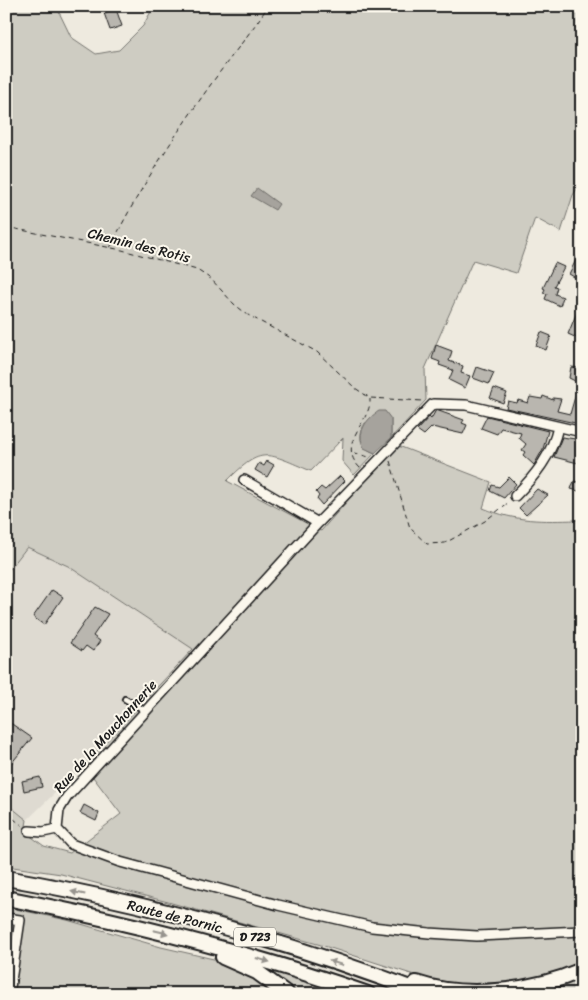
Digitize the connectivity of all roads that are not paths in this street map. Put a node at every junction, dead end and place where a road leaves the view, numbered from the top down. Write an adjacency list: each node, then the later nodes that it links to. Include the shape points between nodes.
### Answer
1 (558, 427): 2 (street); 4 (street, via 548,456); 5 (street, Rue de la Mouchonnerie, via 466,405 433,404)
2 (582, 432)
3 (244, 480): 5 (street)
4 (515, 496)
5 (318, 523): 7 (street, Rue de la Mouchonnerie)
6 (125, 698): 7 (lane)
7 (146, 711): 8 (street, Rue de la Mouchonnerie, via 67,796 59,810)
8 (57, 829): 9 (street); 13 (street, via 71,844 120,862 372,927 477,936)
9 (29, 831)
10 (6, 878): 16 (highway, Route de Pornic / D 723, one-way to 10, via 186,918)
11 (6, 898): 14 (highway, Route de Pornic / D 723, one-way to 14)
12 (6, 918): 17 (street, via 20,920)
13 (582, 931)
14 (199, 942): 18 (highway, via 212,953 257,972); 19 (highway, Route de Pornic / D 723, one-way to 19)
15 (582, 970): 16 (highway, via 541,984 502,990 446,990 402,978)
16 (383, 978): 20 (highway, Route de Pornic / D 723)
17 (9, 994)
18 (288, 994)
19 (368, 994)
20 (426, 994)

